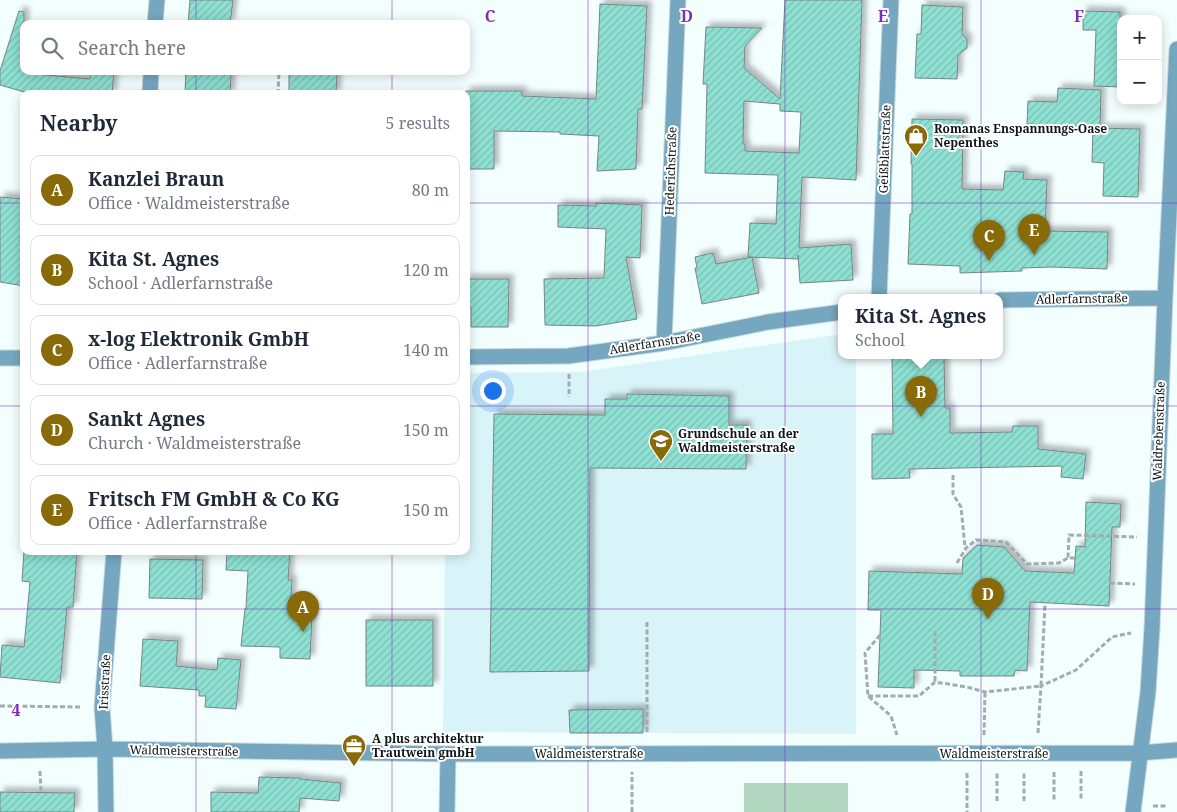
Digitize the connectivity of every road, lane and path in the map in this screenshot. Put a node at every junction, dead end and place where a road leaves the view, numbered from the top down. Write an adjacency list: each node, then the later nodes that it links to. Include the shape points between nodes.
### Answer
1 (157, 0): 4 (street)
2 (678, 0): 14 (street, Hederichstraße)
3 (891, 0): 10 (street, Geißblattstraße)
4 (155, 20)
5 (1177, 49): 11 (street, Waldrebenstraße)
6 (151, 75): 8 (street)
7 (279, 75): 9 (path)
8 (150, 90)
9 (278, 90)
10 (879, 294)
11 (1165, 298): 12 (street, Adlerfarnstraße); 29 (street, Waldrebenstraße)
12 (1003, 300)
13 (838, 313): 14 (street, Adlerfarnstraße, via 768,322)
14 (664, 343): 15 (street, Adlerfarnstraße, via 568,356)
15 (470, 357)
16 (0, 358): 17 (street)
17 (20, 358)
18 (568, 372): 19 (path)
19 (569, 396)
20 (953, 474): 22 (path, via 952,494 961,507)
21 (1112, 536): 24 (path, via 1069,534)
22 (966, 548): 24 (path, via 976,540 1006,542 1027,564 1059,564); 26 (path)
23 (114, 555): 37 (street, Irisstraße)
24 (1068, 558): 25 (path)
25 (1075, 558)
26 (956, 563)
27 (1045, 603): 33 (path)
28 (647, 622): 38 (path)
29 (1152, 628): 33 (path, via 1112,637 1076,670); 50 (street, Waldrebenstraße, via 1148,692)
30 (935, 631): 32 (path)
31 (880, 635): 35 (path, via 865,653)
32 (935, 682): 34 (path); 35 (path, via 919,696)
33 (1041, 686): 34 (path); 47 (path)
34 (985, 692): 46 (path)
35 (868, 696): 39 (path, via 891,716)
36 (0, 706): 37 (path)
37 (102, 707): 40 (street, Irisstraße)
38 (648, 733)
39 (897, 736)
40 (105, 749): 42 (street, Waldmeisterstraße); 43 (street, Waldmeisterstraße); 55 (street, Irisstraße)
41 (1177, 750): 50 (street, Waldmeisterstraße)
42 (0, 751)
43 (448, 754): 44 (street, Waldmeisterstraße); 56 (street)
44 (633, 754): 45 (street, Waldmeisterstraße); 57 (path)
45 (967, 754): 46 (street, Waldmeisterstraße); 58 (path)
46 (991, 754): 47 (street, Waldmeisterstraße); 52 (path)
47 (1031, 754): 48 (street, Waldmeisterstraße); 53 (path)
48 (1054, 754): 49 (street, Waldmeisterstraße); 54 (path)
49 (1081, 754): 50 (street, Waldmeisterstraße); 51 (path)
50 (1139, 754): 59 (street, Waldrebenstraße)
51 (1081, 800)
52 (997, 801)
53 (1024, 801)
54 (1054, 801)
55 (106, 812)
56 (447, 812)
57 (632, 812)
58 (967, 812)
59 (1133, 812)

